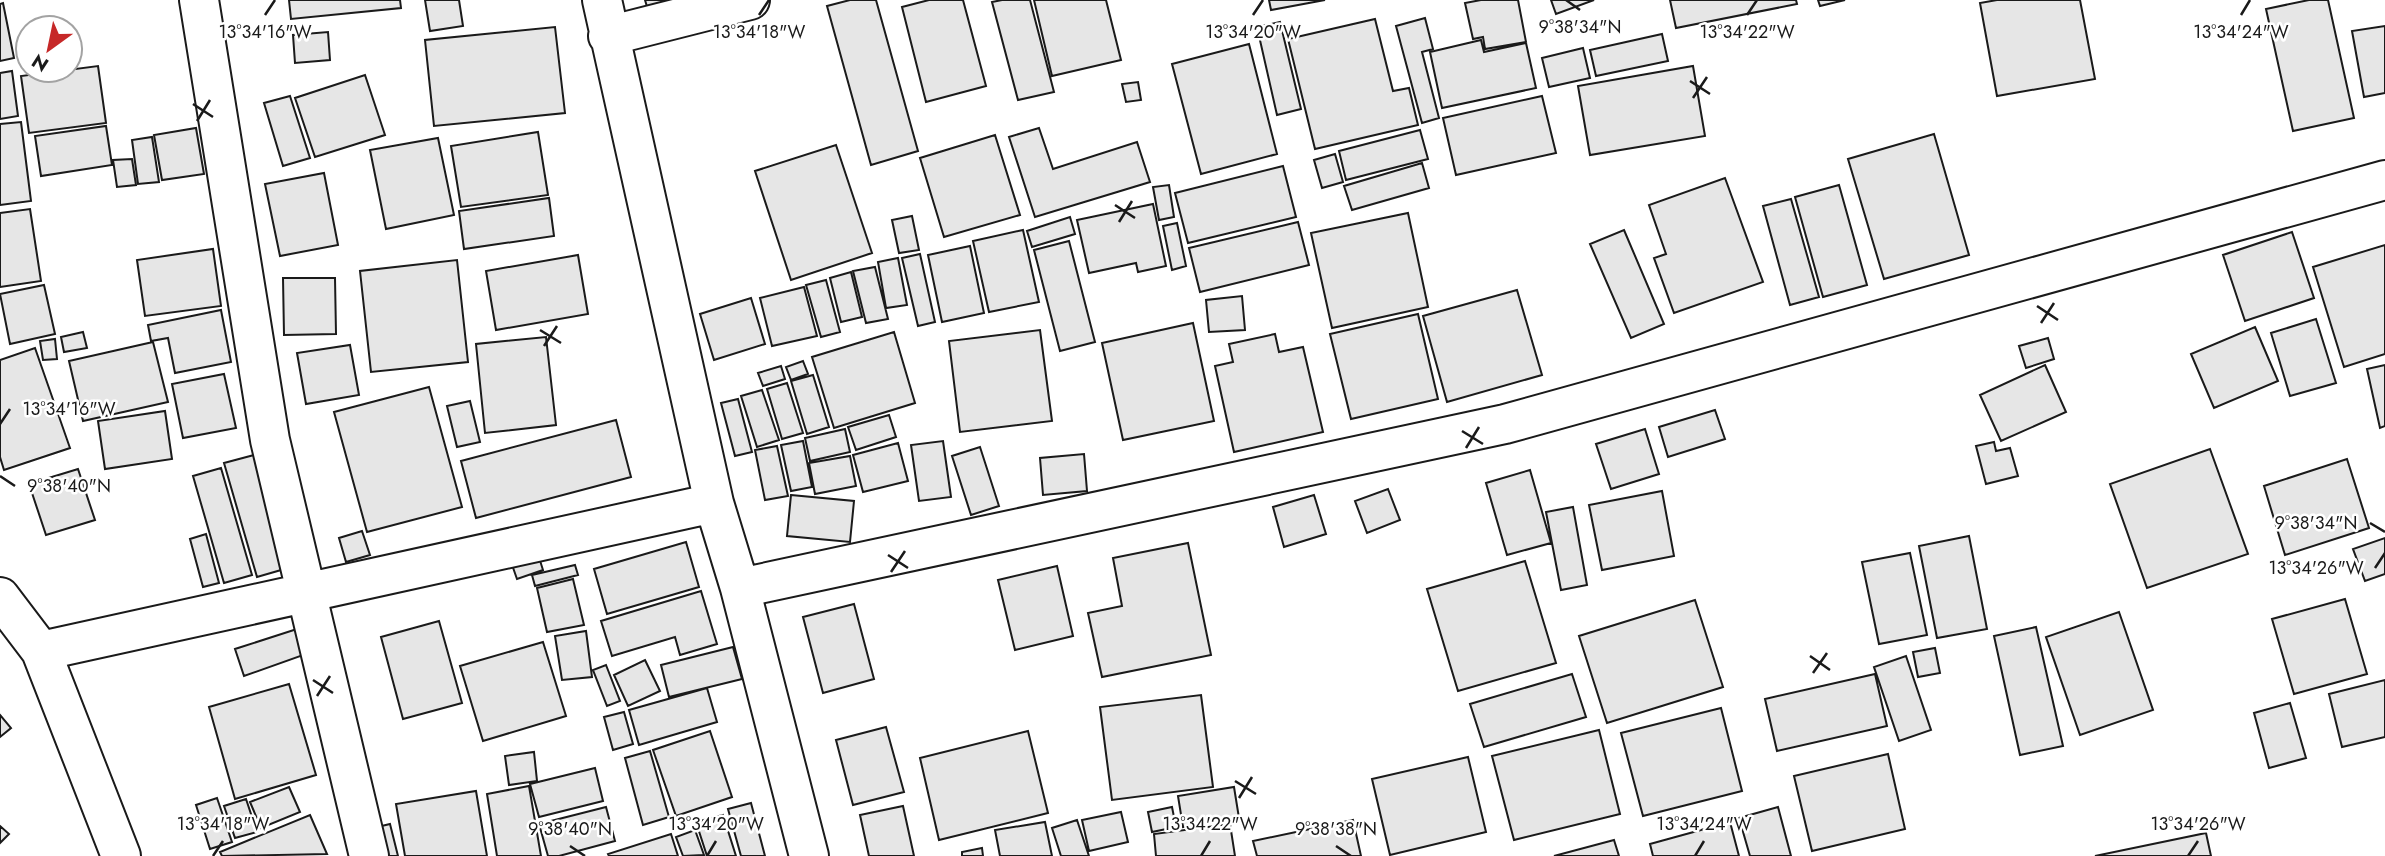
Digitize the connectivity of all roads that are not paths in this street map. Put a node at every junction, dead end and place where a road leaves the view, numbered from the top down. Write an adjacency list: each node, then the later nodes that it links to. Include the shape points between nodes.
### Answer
1 (199, 0): 7 (street, via 270,440)
2 (750, 0): 3 (street)
3 (605, 18): 5 (street)
4 (2385, 180): 6 (street, via 1505,424)
5 (714, 503): 6 (street); 7 (street)
6 (740, 588): 12 (street)
7 (306, 594): 9 (street); 11 (street)
8 (0, 597): 9 (street)
9 (41, 651): 10 (street)
10 (121, 856)
11 (369, 856)
12 (809, 856)

